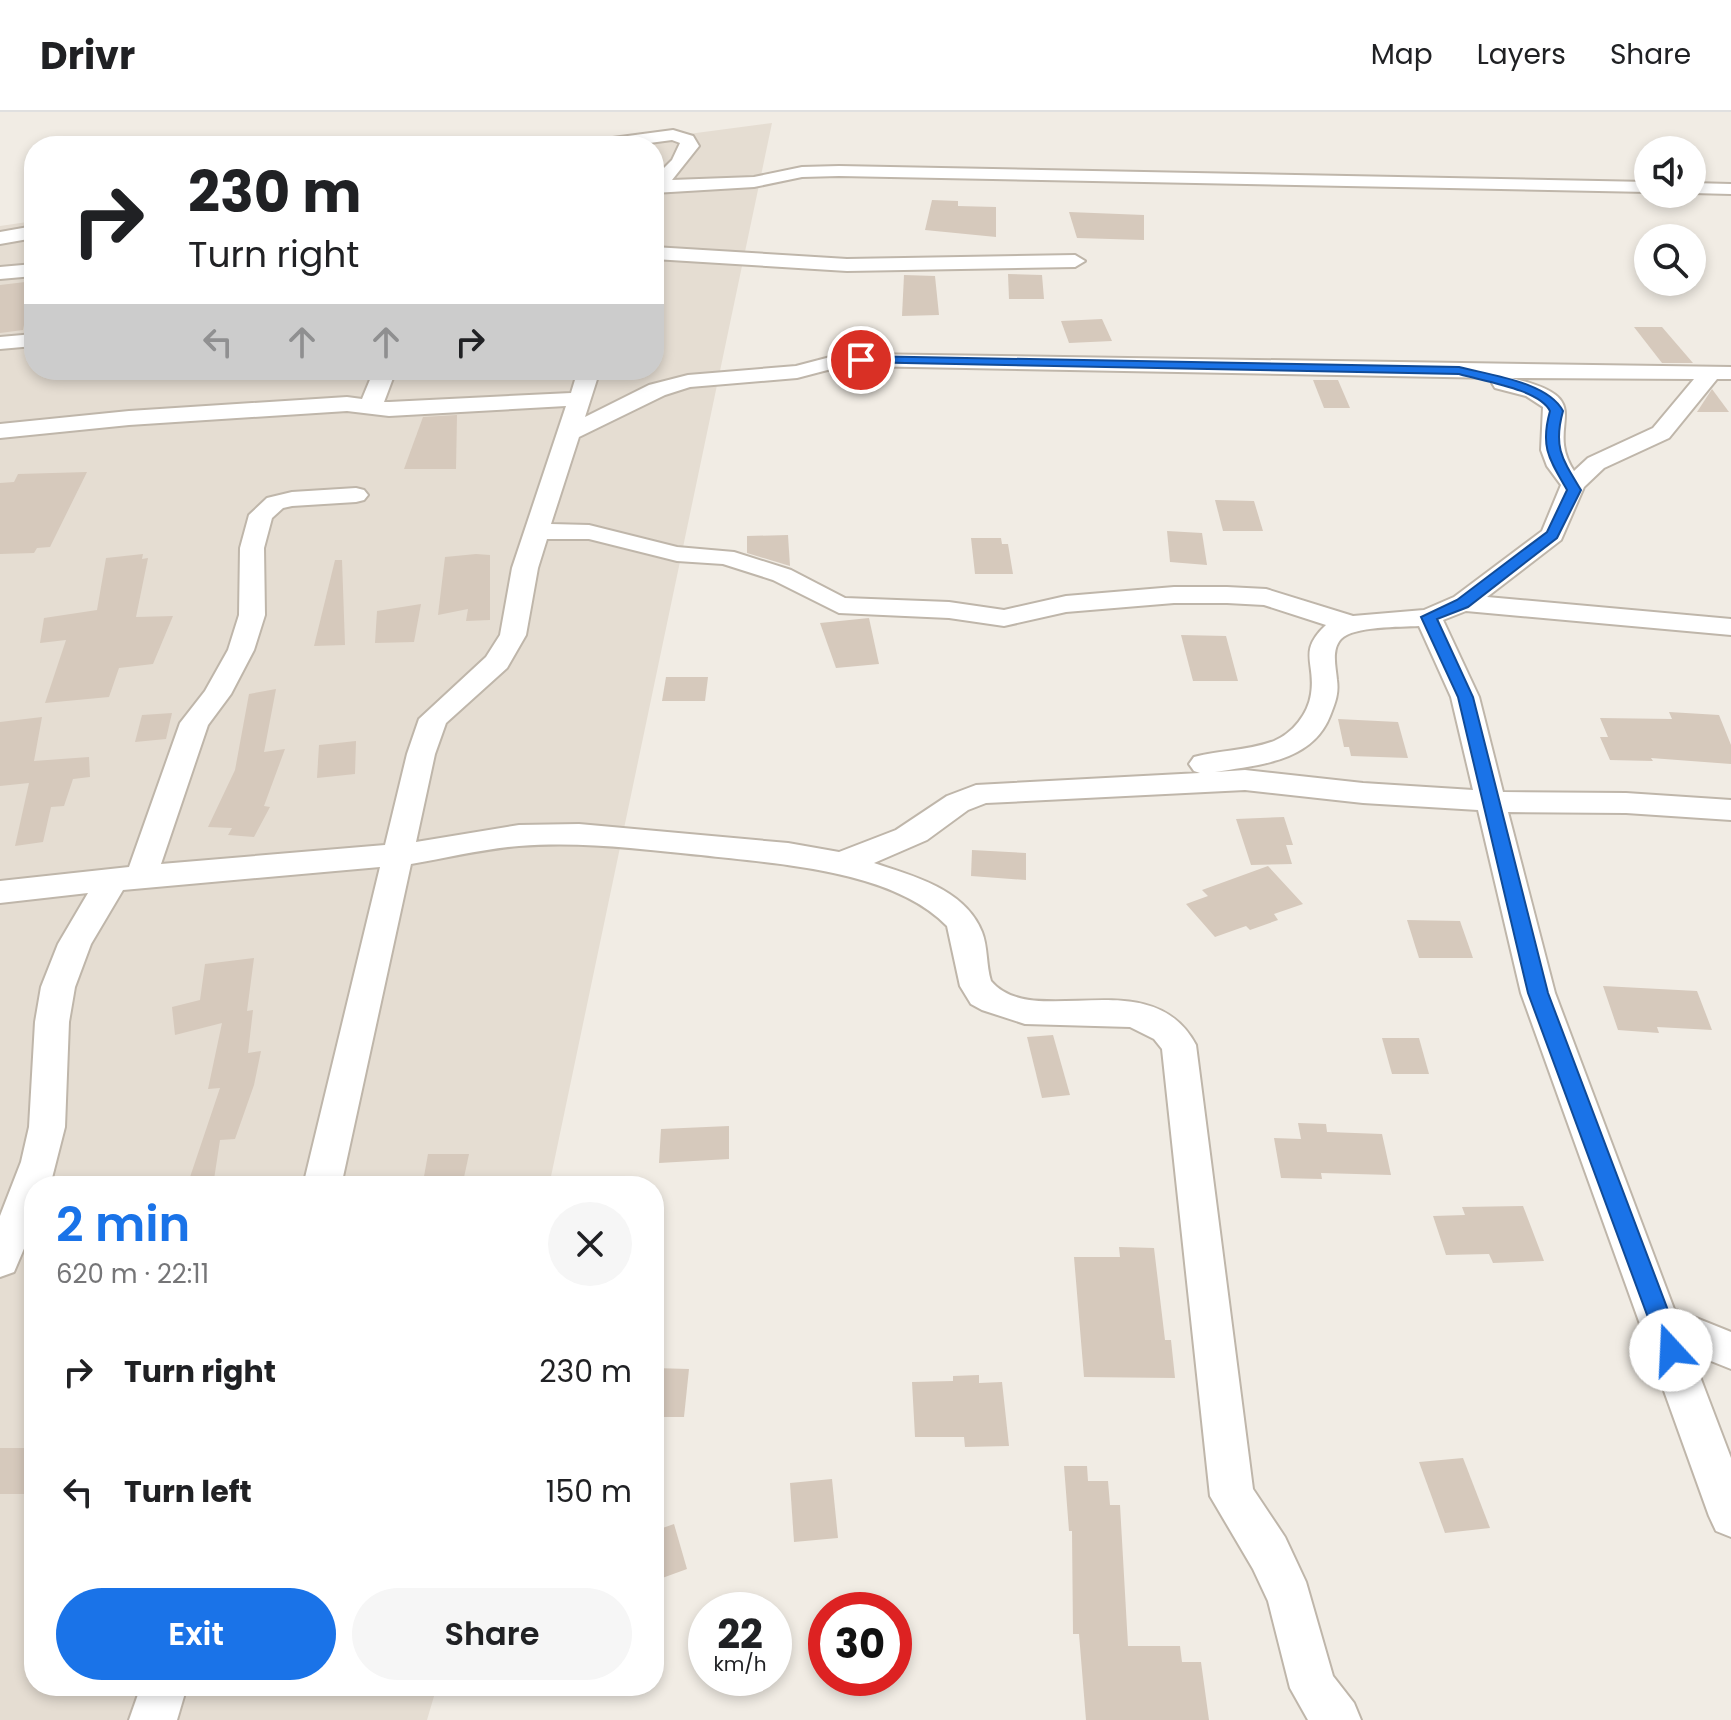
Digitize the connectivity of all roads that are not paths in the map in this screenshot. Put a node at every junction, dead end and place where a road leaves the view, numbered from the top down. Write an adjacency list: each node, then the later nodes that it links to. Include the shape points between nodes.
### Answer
1 (664, 136): 2 (street, via 687,140 690,146)
2 (664, 177)
3 (664, 186): 4 (street, via 839,171)
4 (1634, 187)
5 (1706, 188): 6 (street)
6 (1731, 189)
7 (24, 234): 8 (street)
8 (0, 238)
9 (664, 254): 10 (street, via 847,265)
10 (1075, 261)
11 (24, 271): 12 (street)
12 (0, 273)
13 (24, 341): 14 (street)
14 (0, 343)
15 (1459, 371): 16 (street); 22 (street, via 838,361 797,372 688,381 657,390); 23 (street, via 1551,400 1556,411 1553,454)
16 (1721, 373): 23 (street, via 1661,433 1596,463)
17 (381, 380): 20 (street)
18 (585, 380): 19 (street)
19 (578, 399): 20 (street); 22 (street)
20 (370, 408): 21 (street, via 347,404)
21 (0, 431)
22 (567, 434): 25 (street)
23 (1573, 485): 26 (street, via 1552,535)
24 (356, 495): 35 (street, via 292,499 275,503 261,515 252,548 252,615 241,650 194,723)
25 (537, 531): 28 (street, via 589,532 677,554 725,557 782,575 824,599 858,607 1004,618 1066,604 1227,595 1266,597); 33 (street, via 513,635 497,662 433,719)
26 (1463, 603): 27 (street); 29 (street)
27 (1428, 617): 28 (street); 31 (street, via 1465,697)
28 (1351, 624): 30 (street, via 1334,631 1323,645 1325,694 1311,728 1300,738 1257,756 1182,767)
29 (1731, 627)
30 (1141, 786): 31 (street, via 1245,780); 34 (street, via 974,794 906,838)
31 (1490, 800): 32 (street); 41 (street, via 1538,993)
32 (1731, 810)
33 (398, 855): 34 (street, via 489,839 606,835); 35 (street); 38 (street)
34 (840, 863): 46 (street, via 948,908 972,947 978,991 991,999 1025,1011 1154,1020 1179,1045 1232,1496 1269,1553 1290,1598 1313,1688)
35 (128, 876): 36 (street); 37 (street, via 79,935 58,986 47,1126)
36 (0, 892)
37 (36, 1176)
38 (324, 1176)
39 (24, 1203): 40 (street)
40 (0, 1260)
41 (1661, 1322): 42 (street); 43 (street)
42 (1731, 1351)
43 (1731, 1516)
44 (161, 1696): 45 (street)
45 (153, 1720)
46 (1337, 1720)

